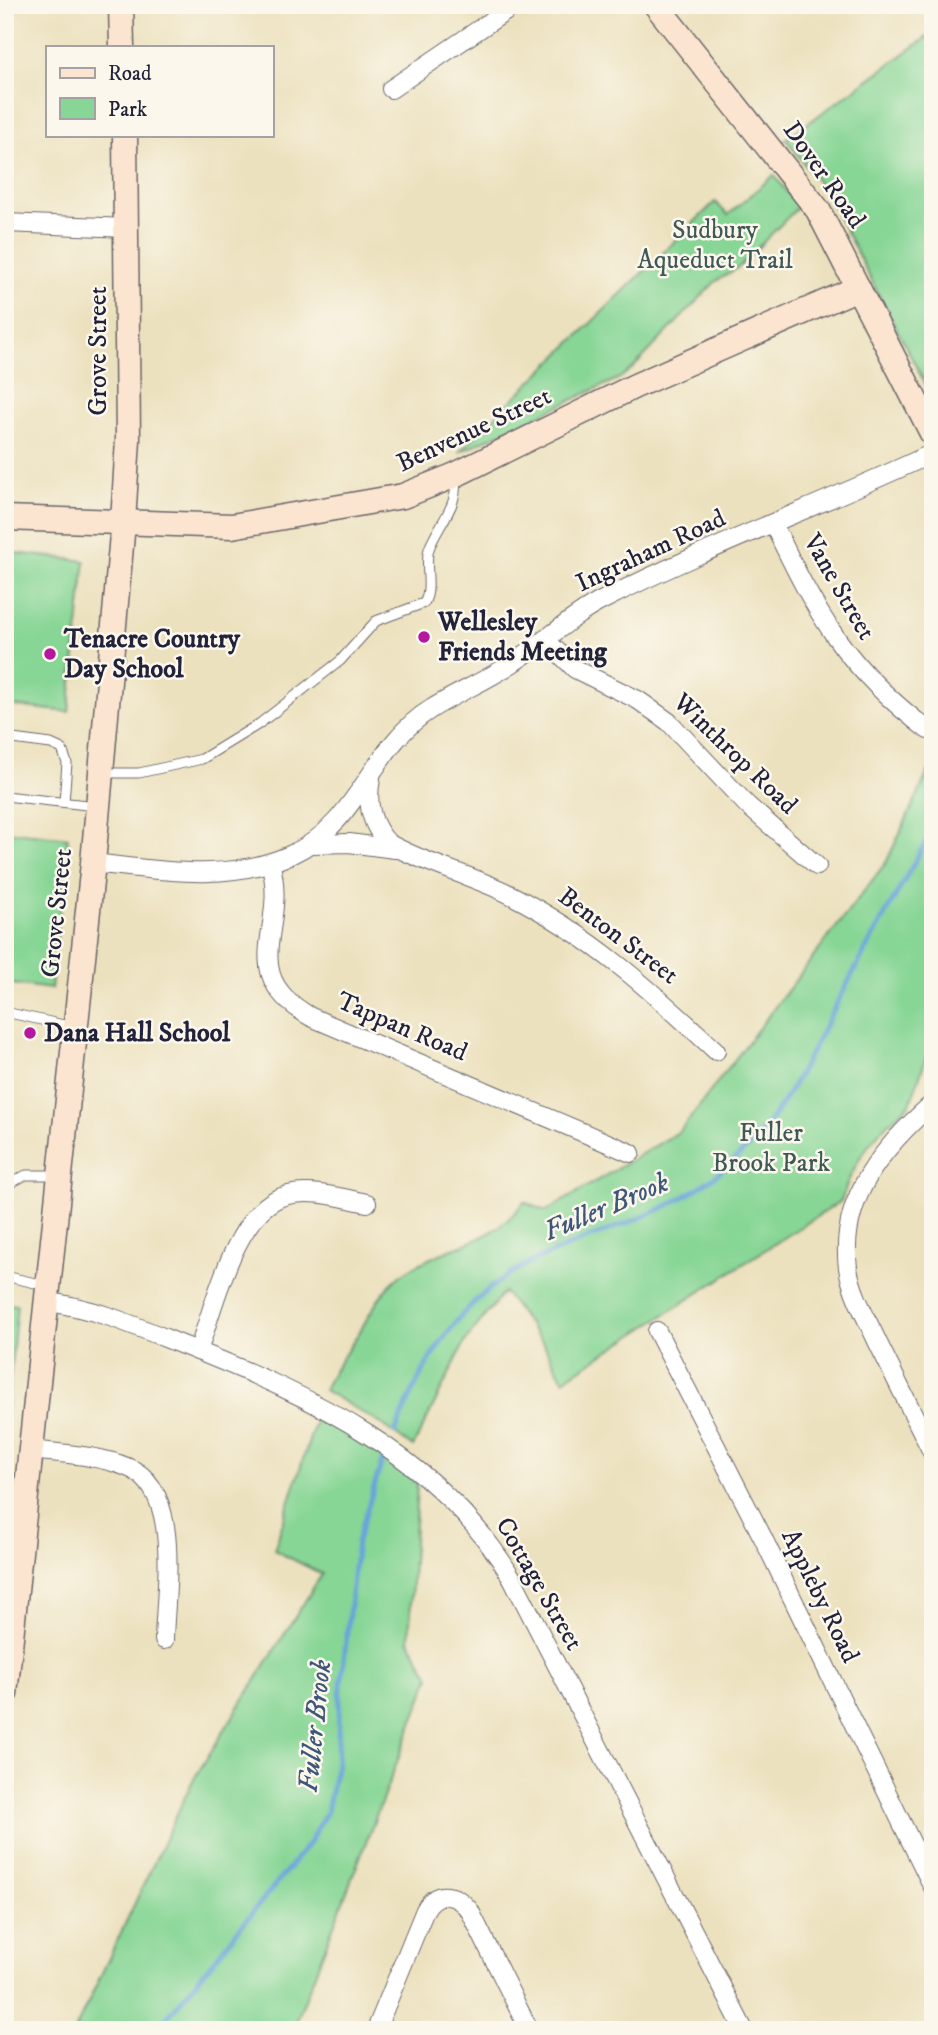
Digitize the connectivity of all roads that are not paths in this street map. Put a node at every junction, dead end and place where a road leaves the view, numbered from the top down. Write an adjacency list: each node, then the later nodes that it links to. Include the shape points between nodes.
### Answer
1 (121, 5): 4 (street)
2 (515, 5): 5 (street)
3 (656, 5): 9 (street, Dover Road, via 807,193)
4 (122, 46)
5 (391, 89)
6 (125, 136): 8 (street, Grove Street)
7 (5, 223): 8 (street)
8 (127, 228): 14 (street, Grove Street, via 128,439)
9 (858, 288): 10 (street, Dover Road); 12 (street, Benvenue Street, via 635,386)
10 (933, 435)
11 (933, 453): 15 (street, Ingraham Road)
12 (453, 476): 14 (street, Benvenue Street, via 387,500 258,523 219,527); 19 (lane, via 455,495 428,553 426,599 420,605 376,621 340,661 259,723 195,763 139,774)
13 (5, 518): 14 (street, Benvenue Street)
14 (123, 523): 19 (street, Grove Street)
15 (773, 523): 16 (street, Ingraham Road, via 608,597); 17 (street, Vane Street, via 822,619 846,654 888,698)
16 (545, 639): 20 (street, Ingraham Road, via 420,717 391,746); 28 (street, Winthrop Road, via 575,669 638,700 669,722 741,800)
17 (928, 730)
18 (5, 737): 22 (lane, via 62,749 67,762)
19 (101, 773): 23 (street, Grove Street)
20 (372, 775): 24 (street, Ingraham Road, via 340,819); 25 (street, Benton Street, via 371,814 379,834)
21 (5, 796): 22 (lane)
22 (65, 802): 23 (lane)
23 (98, 806): 26 (street, Grove Street)
24 (302, 849): 25 (street, Benton Street, via 324,842); 27 (street, Ingraham Road)
25 (400, 850): 31 (street, Benton Street, via 486,883 571,928 636,978)
26 (93, 863): 27 (street, Ingraham Road, via 207,873); 30 (street, Grove Street)
27 (270, 863): 33 (street, Tappan Road, via 274,885 269,966 275,987 290,1004)
28 (817, 866)
29 (5, 1012): 30 (lane)
30 (75, 1027): 34 (street, Grove Street)
31 (716, 1051)
32 (933, 1103): 42 (street, via 898,1134 869,1173 855,1209 848,1258 860,1306)
33 (631, 1153)
34 (60, 1175): 35 (lane, via 26,1175); 38 (street, Grove Street)
35 (5, 1186)
36 (368, 1203): 40 (street, via 304,1193 273,1200 261,1210 241,1237)
37 (5, 1276): 38 (lane)
38 (48, 1294): 40 (street, Cottage Street); 41 (street, Grove Street)
39 (657, 1331): 46 (street, Appleby Road)
40 (198, 1351): 49 (street, Cottage Street, via 317,1404 372,1435 427,1477 476,1526 512,1578)
41 (32, 1450): 43 (street, Grove Street); 44 (street, via 127,1466 152,1485 167,1535)
42 (933, 1454)
43 (9, 1634): 45 (street, Grove Street)
44 (164, 1640)
45 (5, 1694)
46 (933, 1887)
47 (376, 2030): 48 (street, via 425,1910 432,1899 443,1895 454,1896 470,1911)
48 (529, 2030)
49 (744, 2030)

